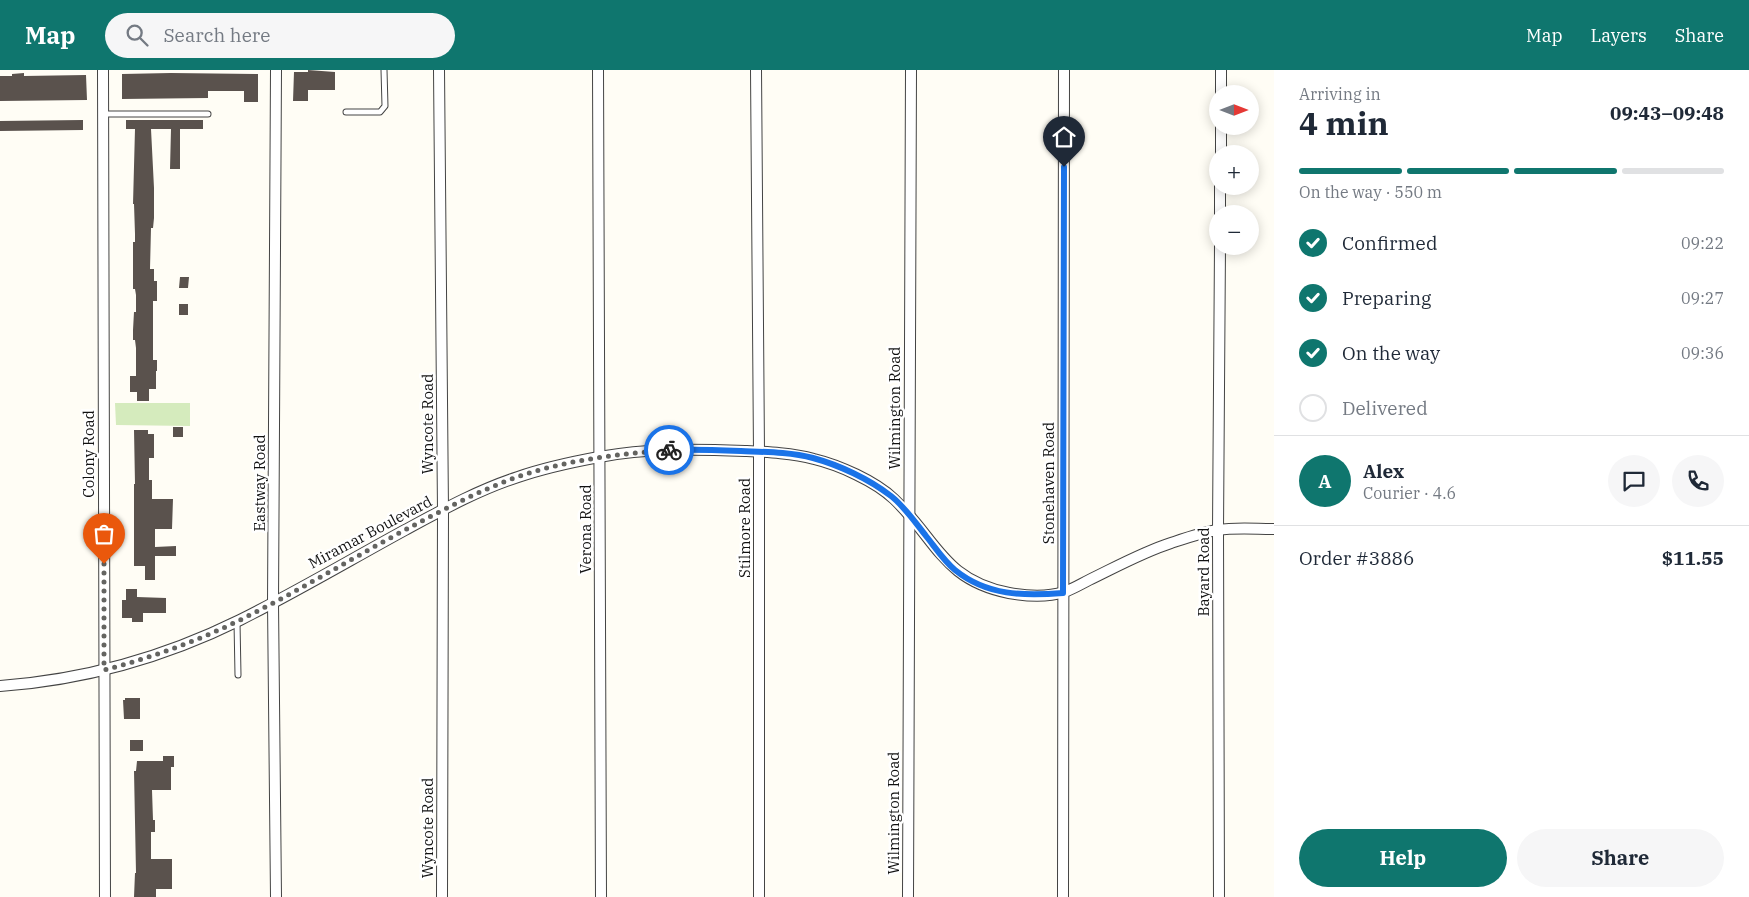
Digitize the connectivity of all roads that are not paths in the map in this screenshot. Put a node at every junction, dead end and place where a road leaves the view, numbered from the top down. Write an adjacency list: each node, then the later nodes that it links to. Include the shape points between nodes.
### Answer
1 (103, 70): 12 (street, Colony Road)
2 (276, 70): 22 (street, Eastway Road)
3 (384, 70): 11 (lane, via 384,110)
4 (439, 70): 17 (street, Wyncote Road)
5 (598, 70): 16 (street, Verona Road)
6 (756, 70): 15 (street, Stilmore Road)
7 (911, 70): 18 (street, Wilmington Road)
8 (1064, 70): 21 (street, Stonehaven Road)
9 (1221, 70): 10 (street)
10 (1221, 85)
11 (346, 112)
12 (103, 114): 13 (lane); 24 (street, Colony Road)
13 (208, 114)
14 (1220, 255): 20 (street, Bayard Road)
15 (759, 452): 16 (street, Miramar Boulevard, via 671,449); 18 (street, Miramar Boulevard, via 812,458 833,465 891,496); 31 (street, Stilmore Road)
16 (600, 457): 17 (street, Miramar Boulevard, via 518,477); 30 (street, Verona Road)
17 (443, 510): 22 (street, Miramar Boulevard); 29 (street, Wyncote Road)
18 (908, 514): 21 (street, Miramar Boulevard, via 954,569 967,579 1012,594); 32 (street, Wilmington Road)
19 (1274, 528): 20 (street, Miramar Boulevard)
20 (1218, 530): 21 (street, Miramar Boulevard, via 1170,543); 34 (street, Bayard Road)
21 (1063, 593): 33 (street, Stonehaven Road)
22 (273, 603): 23 (street, Miramar Boulevard); 28 (street, Eastway Road)
23 (237, 621): 24 (street, Miramar Boulevard, via 146,659); 25 (lane)
24 (104, 670): 26 (street, Miramar Boulevard); 27 (street, Colony Road)
25 (238, 675)
26 (0, 686)
27 (105, 897)
28 (276, 897)
29 (442, 897)
30 (601, 897)
31 (759, 897)
32 (908, 897)
33 (1063, 897)
34 (1219, 897)

